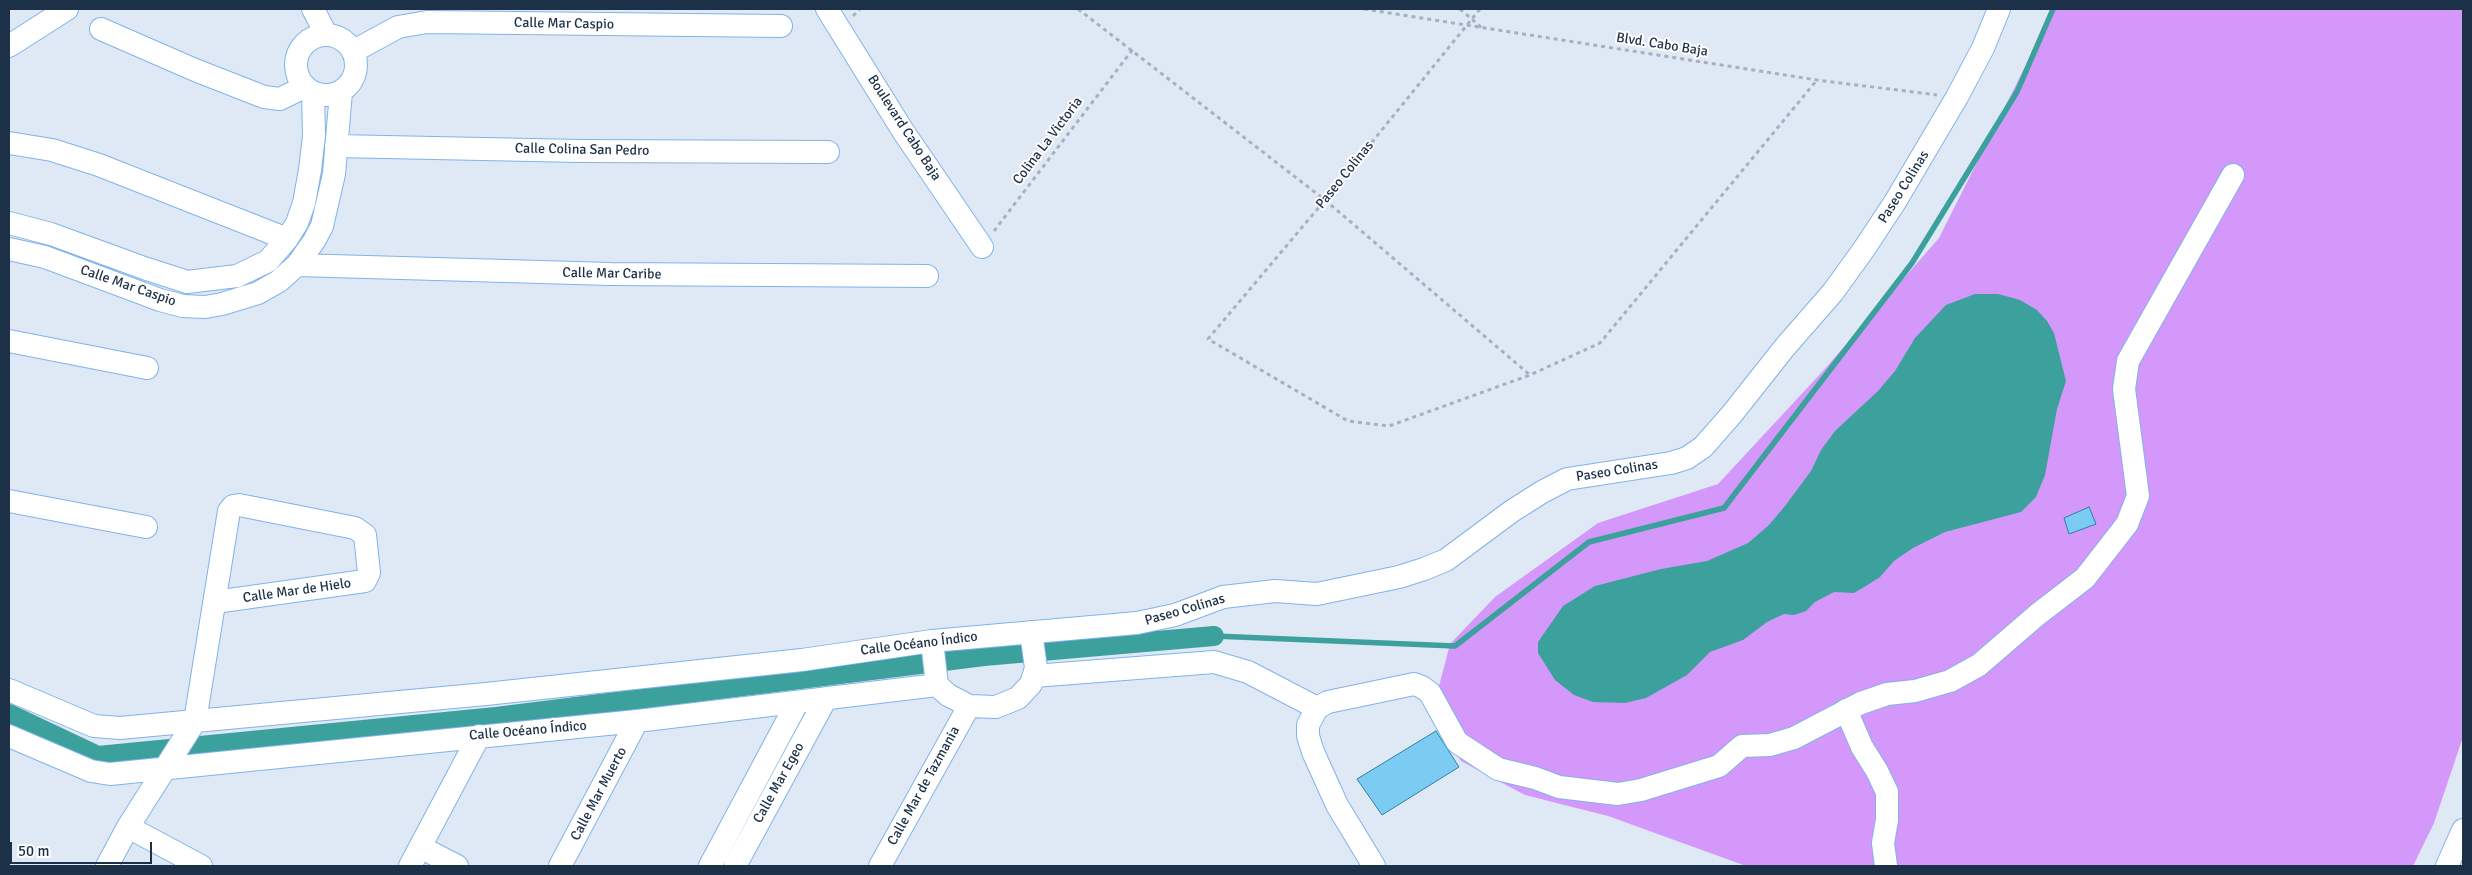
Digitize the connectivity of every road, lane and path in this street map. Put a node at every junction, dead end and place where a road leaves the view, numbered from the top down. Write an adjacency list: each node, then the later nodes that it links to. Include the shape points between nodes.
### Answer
1 (67, 9): 15 (street)
2 (313, 9): 14 (street)
3 (827, 9): 30 (street, Boulevard Cabo Baja, via 903,131)
4 (1078, 9): 16 (path)
5 (1364, 9): 10 (path, Blvd. Cabo Baja)
6 (1460, 9): 9 (path)
7 (1480, 9): 9 (path, Paseo Colinas)
8 (1999, 9): 21 (street, Paseo Colinas)
9 (1471, 19): 10 (path, Paseo Colinas); 12 (path)
10 (1466, 25): 12 (path, Blvd. Cabo Baja); 26 (path, Paseo Colinas)
11 (781, 26): 17 (street, Calle Mar Caspio, via 426,22 398,28)
12 (1482, 28): 18 (path, Blvd. Cabo Baja)
13 (101, 29): 19 (street, via 264,97 280,99)
14 (326, 34): 17 (street, via 347,42); 19 (street, via 312,37 301,47 296,60 297,74)
15 (9, 46)
16 (1133, 49): 26 (path); 30 (path, Colina La Victoria)
17 (354, 51): 20 (street, via 356,74)
18 (1817, 80): 21 (path, Blvd. Cabo Baja); 37 (path, via 1600,343)
19 (309, 90): 20 (street, via 327,96); 29 (street, Calle Mar Caspio, via 314,136 310,170 304,204)
20 (341, 92): 23 (street, Calle Mar Caspio)
21 (1957, 97): 41 (street, Paseo Colinas, via 1895,202 1833,292 1703,447 1686,458 1566,480 1512,511 1446,560 1400,577 1317,594 1275,591 1223,598 1175,615)
22 (9, 143): 29 (street, via 52,150 99,165)
23 (336, 146): 24 (street, Calle Colina San Pedro); 33 (street, Calle Mar Caspio, via 334,174 324,218 314,241)
24 (828, 152)
25 (2233, 176): 48 (street, via 2128,361 2124,389 2138,496 2134,511 2117,539 2085,578 1979,665 1950,681 1915,691 1887,694)
26 (1325, 200): 37 (path); 37 (path, Paseo Colinas, via 1208,339 1348,421 1389,426)
27 (9, 223): 28 (street, Calle Mar Caspio)
28 (51, 234): 29 (street, Calle Mar Caspio, via 187,282 237,276 268,261); 32 (street)
29 (287, 239)
30 (982, 247)
31 (9, 249): 32 (street, Calle Mar Caspio)
32 (46, 257): 33 (street, Calle Mar Caspio, via 160,300 205,307 258,293)
33 (297, 265): 34 (street, Calle Mar Caribe, via 610,274)
34 (927, 276)
35 (9, 341): 36 (street)
36 (148, 368)
37 (1530, 375)
38 (9, 501): 39 (street)
39 (146, 527)
40 (215, 602): 40 (street, Calle Mar de Hielo, via 226,519 236,505 355,528 365,535 369,573 365,582); 50 (street, Calle Mar de Hielo)
41 (1033, 653): 42 (street, Calle Océano Índico); 46 (street, via 1026,690 1009,703 980,708); 47 (street, via 1214,662 1248,672)
42 (934, 664): 44 (street, Calle Océano Índico); 46 (street, via 948,695); 50 (street, Calle Océano Índico, via 802,660)
43 (9, 690): 50 (street, Calle Océano Índico, via 82,722 107,729)
44 (824, 700): 45 (street, Calle Océano Índico); 62 (street, Calle Mar Egeo)
45 (798, 702): 49 (street, Calle Océano Índico); 61 (street, Calle Mar Egeo)
46 (969, 706): 63 (street, Calle Mar de Tazmania)
47 (1317, 708): 48 (street, via 1328,702 1414,684 1430,693 1458,742 1498,769 1559,787 1618,794 1719,766 1742,746 1770,745 1794,738); 64 (street, via 1308,725 1313,752 1337,805)
48 (1846, 710): 65 (street, via 1887,792 1888,820 1883,843)
49 (638, 721): 52 (street, Calle Océano Índico); 60 (street, Calle Mar Muerto)
50 (193, 723): 53 (street)
51 (9, 736): 53 (street, Calle Océano Índico, via 102,774)
52 (480, 736): 53 (street, Calle Océano Índico); 55 (street)
53 (171, 761): 54 (street)
54 (128, 827): 56 (street); 57 (street)
55 (420, 846): 58 (street); 59 (street)
56 (107, 866)
57 (201, 866)
58 (410, 866)
59 (457, 866)
60 (560, 866)
61 (710, 866)
62 (735, 866)
63 (880, 866)
64 (1374, 866)
65 (1886, 866)

